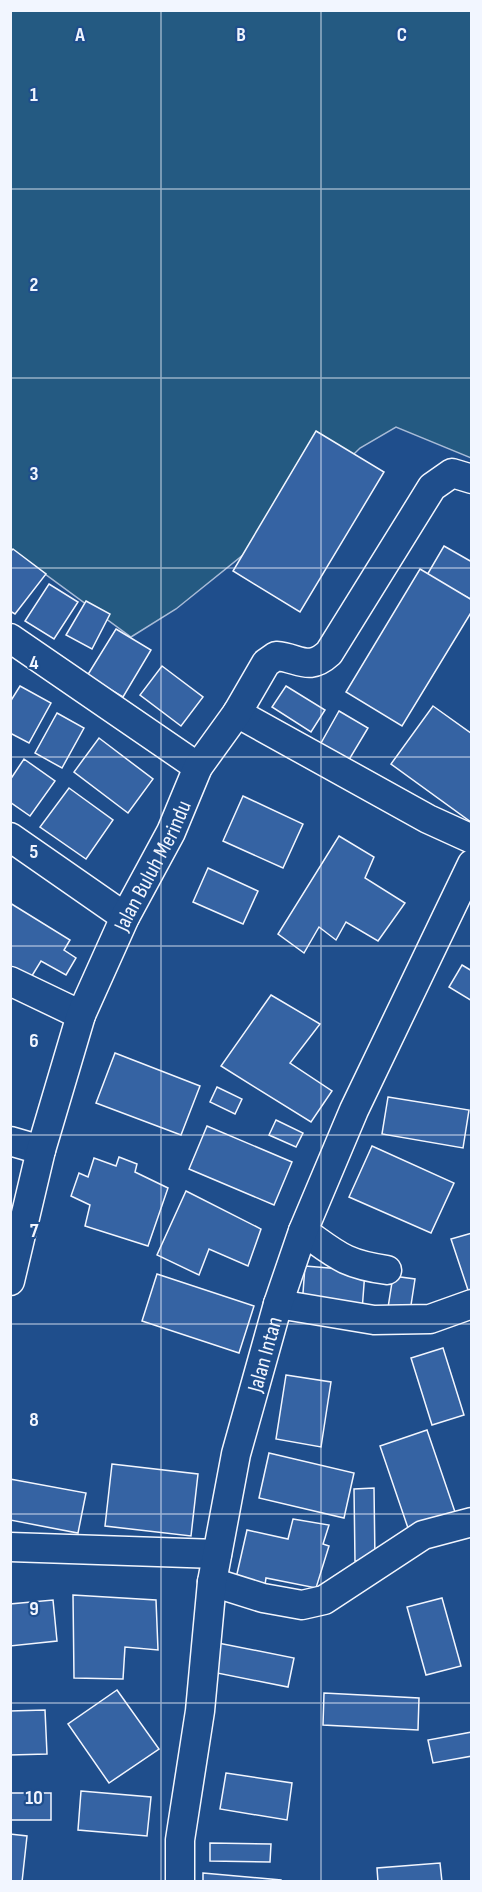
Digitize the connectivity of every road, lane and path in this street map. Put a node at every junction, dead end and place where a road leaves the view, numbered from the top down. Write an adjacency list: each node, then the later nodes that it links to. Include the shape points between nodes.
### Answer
1 (471, 479): 3 (street, Jalan Buluh Merindu, via 452,473 432,487 329,653 310,664 276,656 266,663)
2 (10, 638): 4 (street)
3 (237, 713): 4 (street, Jalan Buluh Merindu); 6 (street)
4 (198, 767): 9 (street, Jalan Buluh Merindu, via 171,832)
5 (10, 837): 9 (street)
6 (471, 839)
7 (471, 864): 8 (street, Jalan Intan)
8 (462, 910): 14 (street, Jalan Intan, via 354,1110)
9 (125, 917): 11 (street, Jalan Buluh Merindu)
10 (10, 981): 11 (street)
11 (81, 1015): 13 (street, Jalan Buluh Merindu)
12 (10, 1141): 13 (street)
13 (41, 1150): 16 (street, Jalan Buluh Merindu)
14 (303, 1231): 15 (street, via 345,1261); 17 (street, Jalan Intan)
15 (387, 1270)
16 (10, 1281)
17 (278, 1304): 18 (street, via 374,1320 430,1319); 21 (street, Jalan Intan, via 236,1454)
18 (471, 1305)
19 (471, 1522): 22 (street, via 423,1535 324,1600 302,1605)
20 (10, 1547): 21 (street)
21 (217, 1554): 22 (street, Jalan Intan)
22 (212, 1582): 23 (street, Jalan Intan, via 200,1711 180,1840)
23 (180, 1881)

